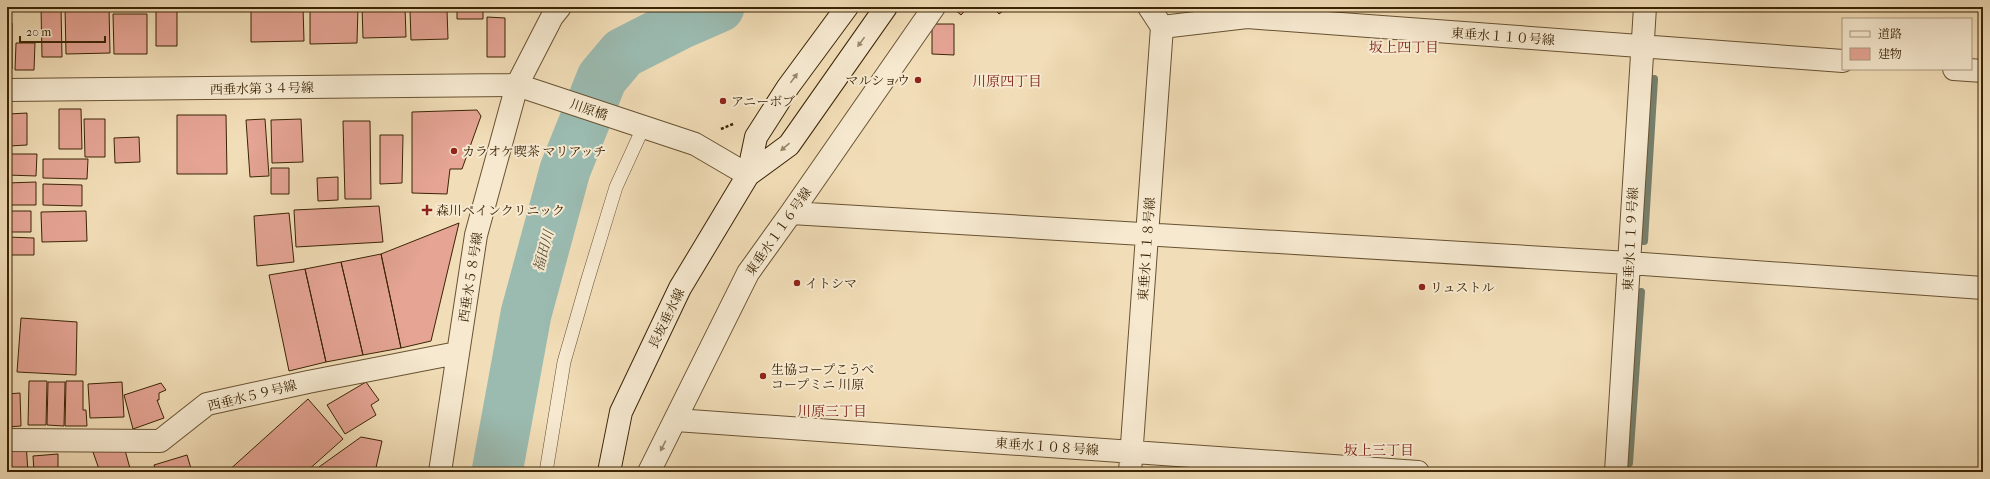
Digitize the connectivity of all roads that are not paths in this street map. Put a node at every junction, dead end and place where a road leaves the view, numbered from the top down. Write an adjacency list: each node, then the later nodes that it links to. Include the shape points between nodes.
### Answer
1 (560, 7): 12 (street, 西垂水５８号線, via 552,17)
2 (847, 7): 15 (street, 長坂垂水線, one-way to 2, via 756,137 788,87)
3 (934, 7): 16 (street, 東垂水１１６号線)
4 (1149, 7): 7 (street)
5 (1645, 7): 8 (street, 東垂水１１９号線)
6 (885, 8): 15 (street, 長坂垂水線, one-way to 15, via 788,145)
7 (1162, 27): 8 (street, 東垂水１１０号線, via 1247,17); 17 (street, 東垂水１１８号線)
8 (1642, 46): 9 (street, 東垂水１１０号線); 18 (street, 東垂水１１９号線)
9 (1842, 61)
10 (1968, 70): 11 (street)
11 (1983, 71)
12 (526, 88): 13 (street, 西垂水第３４号線); 14 (street, 川原橋); 20 (street, 西垂水５８号線, via 476,235)
13 (7, 90)
14 (643, 128): 15 (street, via 695,144); 25 (lane, via 616,187 586,282 564,362)
15 (748, 175): 26 (street, 長坂垂水線, via 680,288 621,412)
16 (791, 213): 17 (street); 21 (street, 東垂水１１６号線, via 748,273)
17 (1147, 235): 18 (street); 23 (street, 東垂水１１８号線)
18 (1629, 263): 19 (street); 29 (street, 東垂水１１９号線)
19 (1983, 288)
20 (457, 353): 22 (street, 西垂水５９号線, via 207,404 160,441); 24 (street, 西垂水５８号線)
21 (676, 420): 23 (street, 東垂水１０８号線); 27 (street, 東垂水１１６号線, one-way to 27)
22 (7, 440)
23 (1131, 462): 28 (street, 東垂水１０８号線)
24 (440, 472)
25 (546, 472)
26 (609, 472)
27 (649, 472)
28 (1418, 472)
29 (1616, 472)

